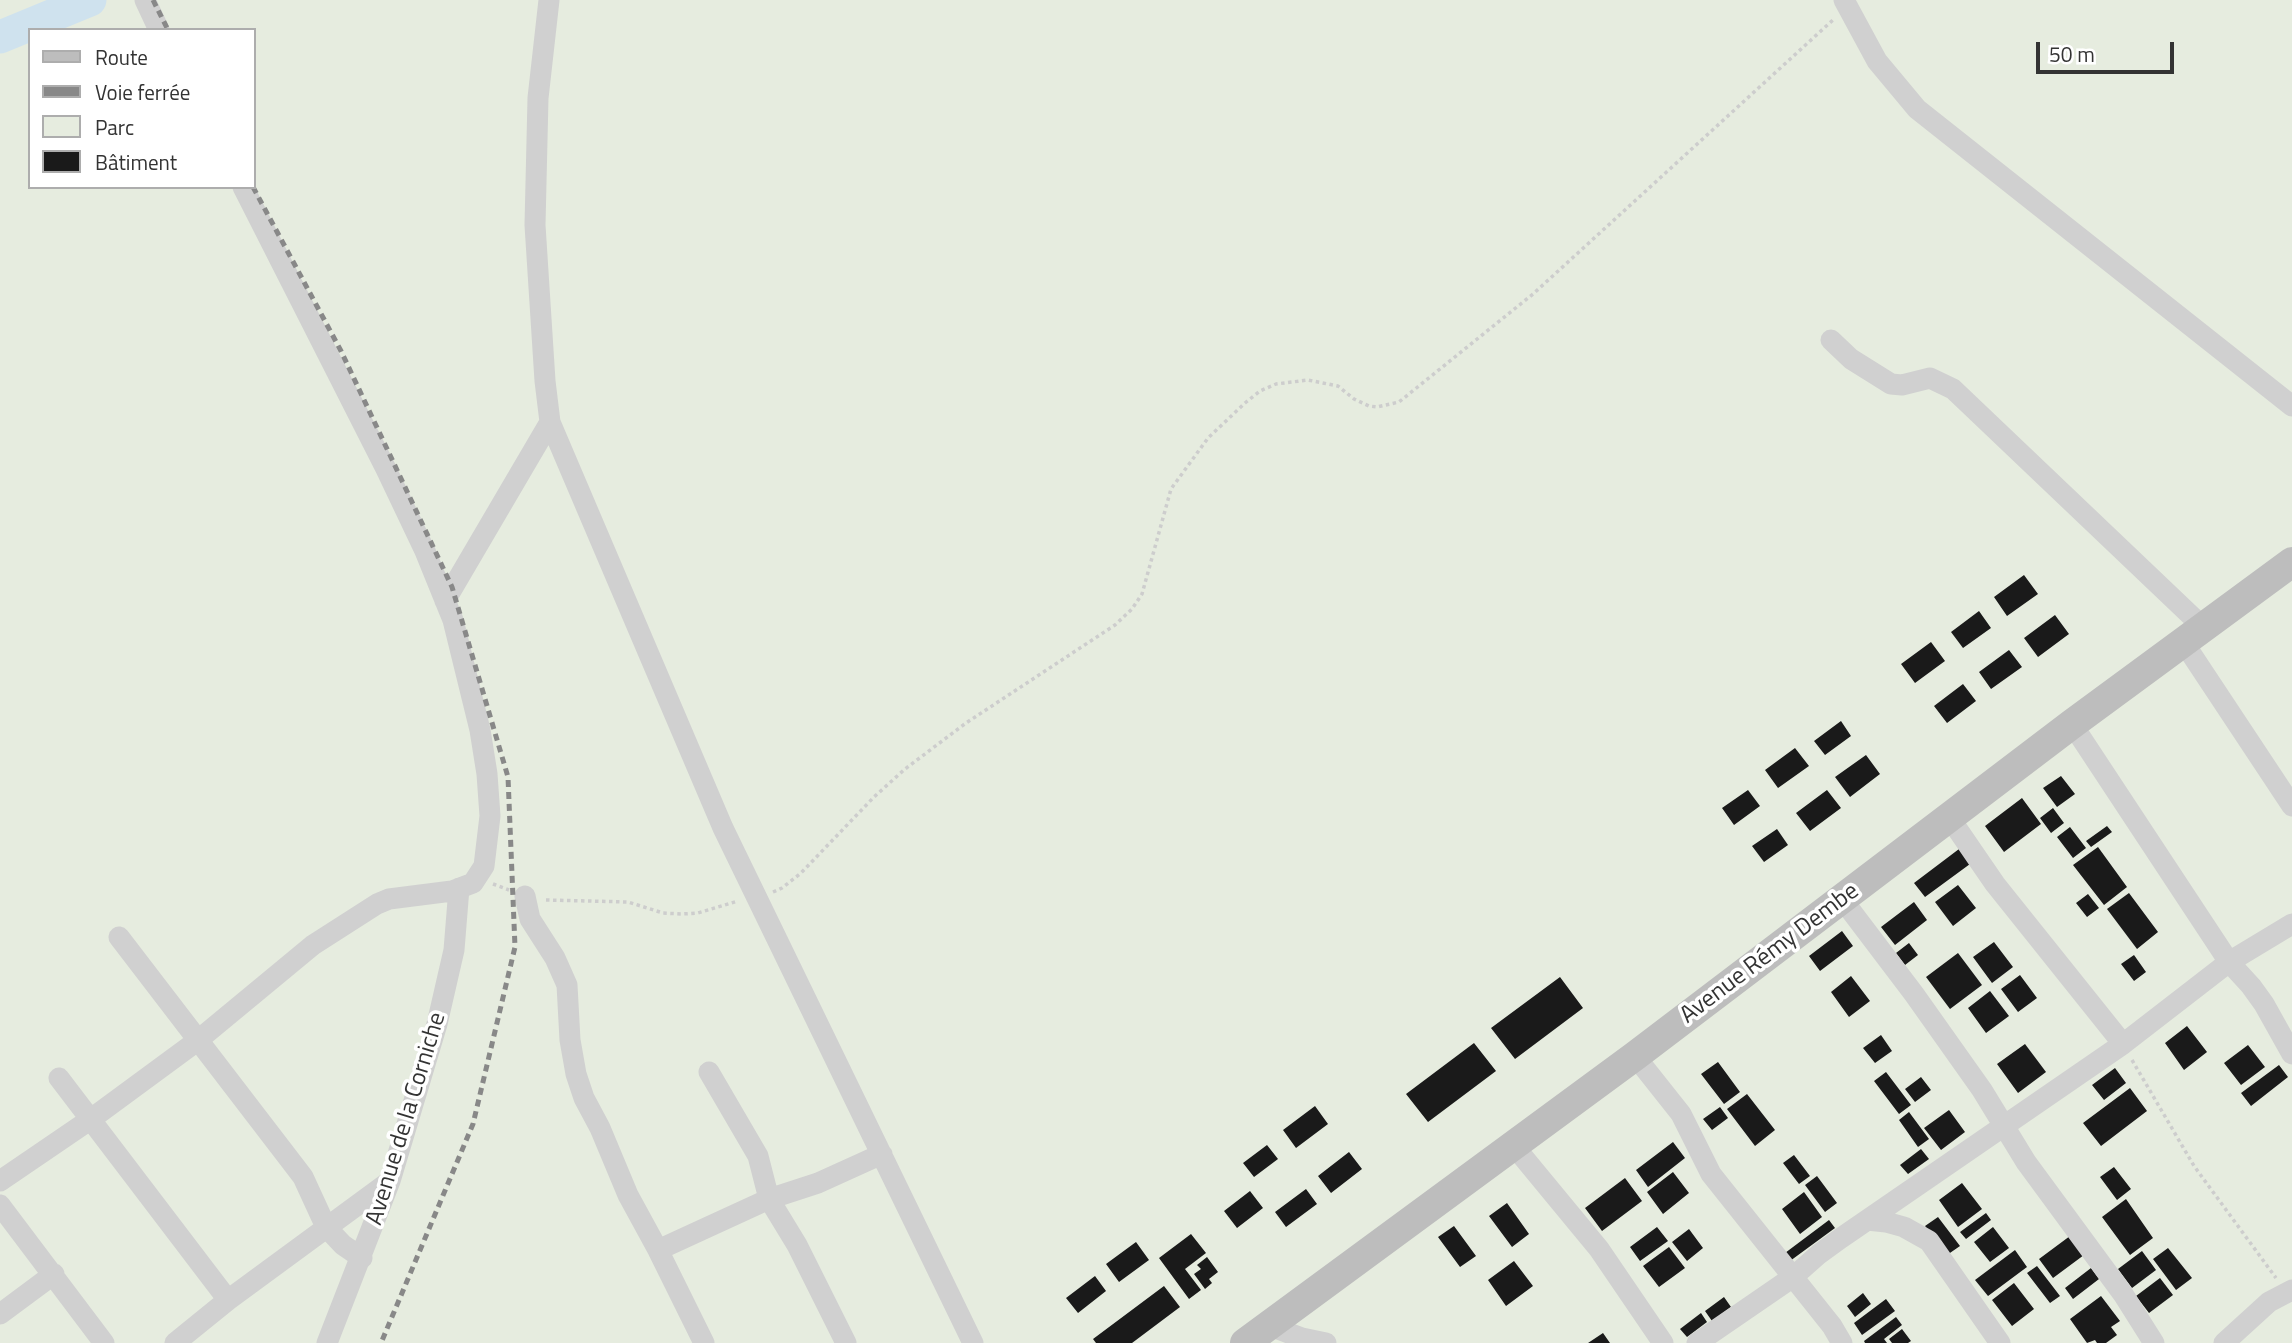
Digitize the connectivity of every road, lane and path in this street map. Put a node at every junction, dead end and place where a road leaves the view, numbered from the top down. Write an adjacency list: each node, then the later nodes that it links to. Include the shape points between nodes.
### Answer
1 (145, 0): 4 (street)
2 (549, 0): 8 (street, via 538,98 535,225)
3 (1846, 3): 7 (street, via 1877,61 1917,110); 16 (path, via 1533,294 1399,402 1369,406 1338,386 1308,380 1276,384 1245,403 1208,438 1171,489 1142,594 1132,609 1115,625 935,745 874,797 793,880 771,893)
4 (158, 28)
5 (244, 189): 10 (street, Avenue de la Corniche, via 380,457)
6 (1831, 340): 11 (street, via 1891,384 1902,386 1930,378 1953,389)
7 (2292, 406)
8 (550, 422): 10 (street); 16 (street, via 723,828)
9 (2292, 562): 11 (street, Avenue Rémy Dembe)
10 (445, 601): 15 (street, Avenue de la Corniche, via 468,679 491,816 484,866)
11 (2194, 636): 12 (street, Avenue Rémy Dembe); 13 (street)
12 (2072, 724): 14 (street, Avenue Rémy Dembe); 21 (street)
13 (2292, 806)
14 (1948, 817): 18 (street, Avenue Rémy Dembe); 23 (street, via 1995,884)
15 (468, 884): 17 (path); 22 (street, via 377,904 313,944); 33 (street, Avenue de la Corniche, via 447,987)
16 (756, 895): 17 (path, via 682,914 628,902); 31 (street)
17 (525, 896): 38 (street, via 530,919 567,985 570,1040 584,1098)
18 (1842, 899): 25 (street, Avenue Rémy Dembe); 29 (street)
19 (2292, 924): 21 (street)
20 (119, 937): 22 (street)
21 (2229, 962): 23 (street); 24 (street, via 2257,995)
22 (197, 1041): 28 (street); 37 (street, via 303,1177)
23 (2123, 1044): 29 (street); 42 (path, via 2194,1166)
24 (2292, 1054)
25 (1635, 1056): 30 (street, Avenue Rémy Dembe); 41 (street, via 1681,1114 1711,1174)
26 (709, 1072): 34 (street, via 758,1156)
27 (59, 1078): 28 (street)
28 (91, 1119): 32 (street); 43 (street)
29 (2004, 1124): 36 (street); 58 (street)
30 (1514, 1146): 45 (street, Avenue Rémy Dembe); 54 (street, via 1599,1250)
31 (882, 1154): 34 (street); 51 (street)
32 (0, 1181)
33 (390, 1181): 37 (street); 39 (street, Avenue de la Corniche)
34 (769, 1199): 38 (street); 50 (street)
35 (0, 1205): 40 (street)
36 (1867, 1220): 41 (street); 57 (street, via 1904,1227 1929,1241)
37 (326, 1227): 39 (street); 43 (street)
38 (658, 1250): 49 (street)
39 (362, 1258): 48 (street, Avenue de la Corniche)
40 (54, 1274): 44 (street); 46 (street)
41 (1793, 1277): 55 (street); 56 (street)
42 (2290, 1292): 59 (street, via 2269,1302)
43 (228, 1300): 47 (street)
44 (0, 1314)
45 (1270, 1326): 52 (street, Avenue Rémy Dembe); 53 (street)
46 (104, 1343)
47 (175, 1343)
48 (327, 1343)
49 (704, 1343)
50 (846, 1343)
51 (973, 1343)
52 (1245, 1343)
53 (1325, 1343)
54 (1663, 1343)
55 (1698, 1343)
56 (1842, 1343)
57 (2000, 1343)
58 (2154, 1343)
59 (2224, 1343)

